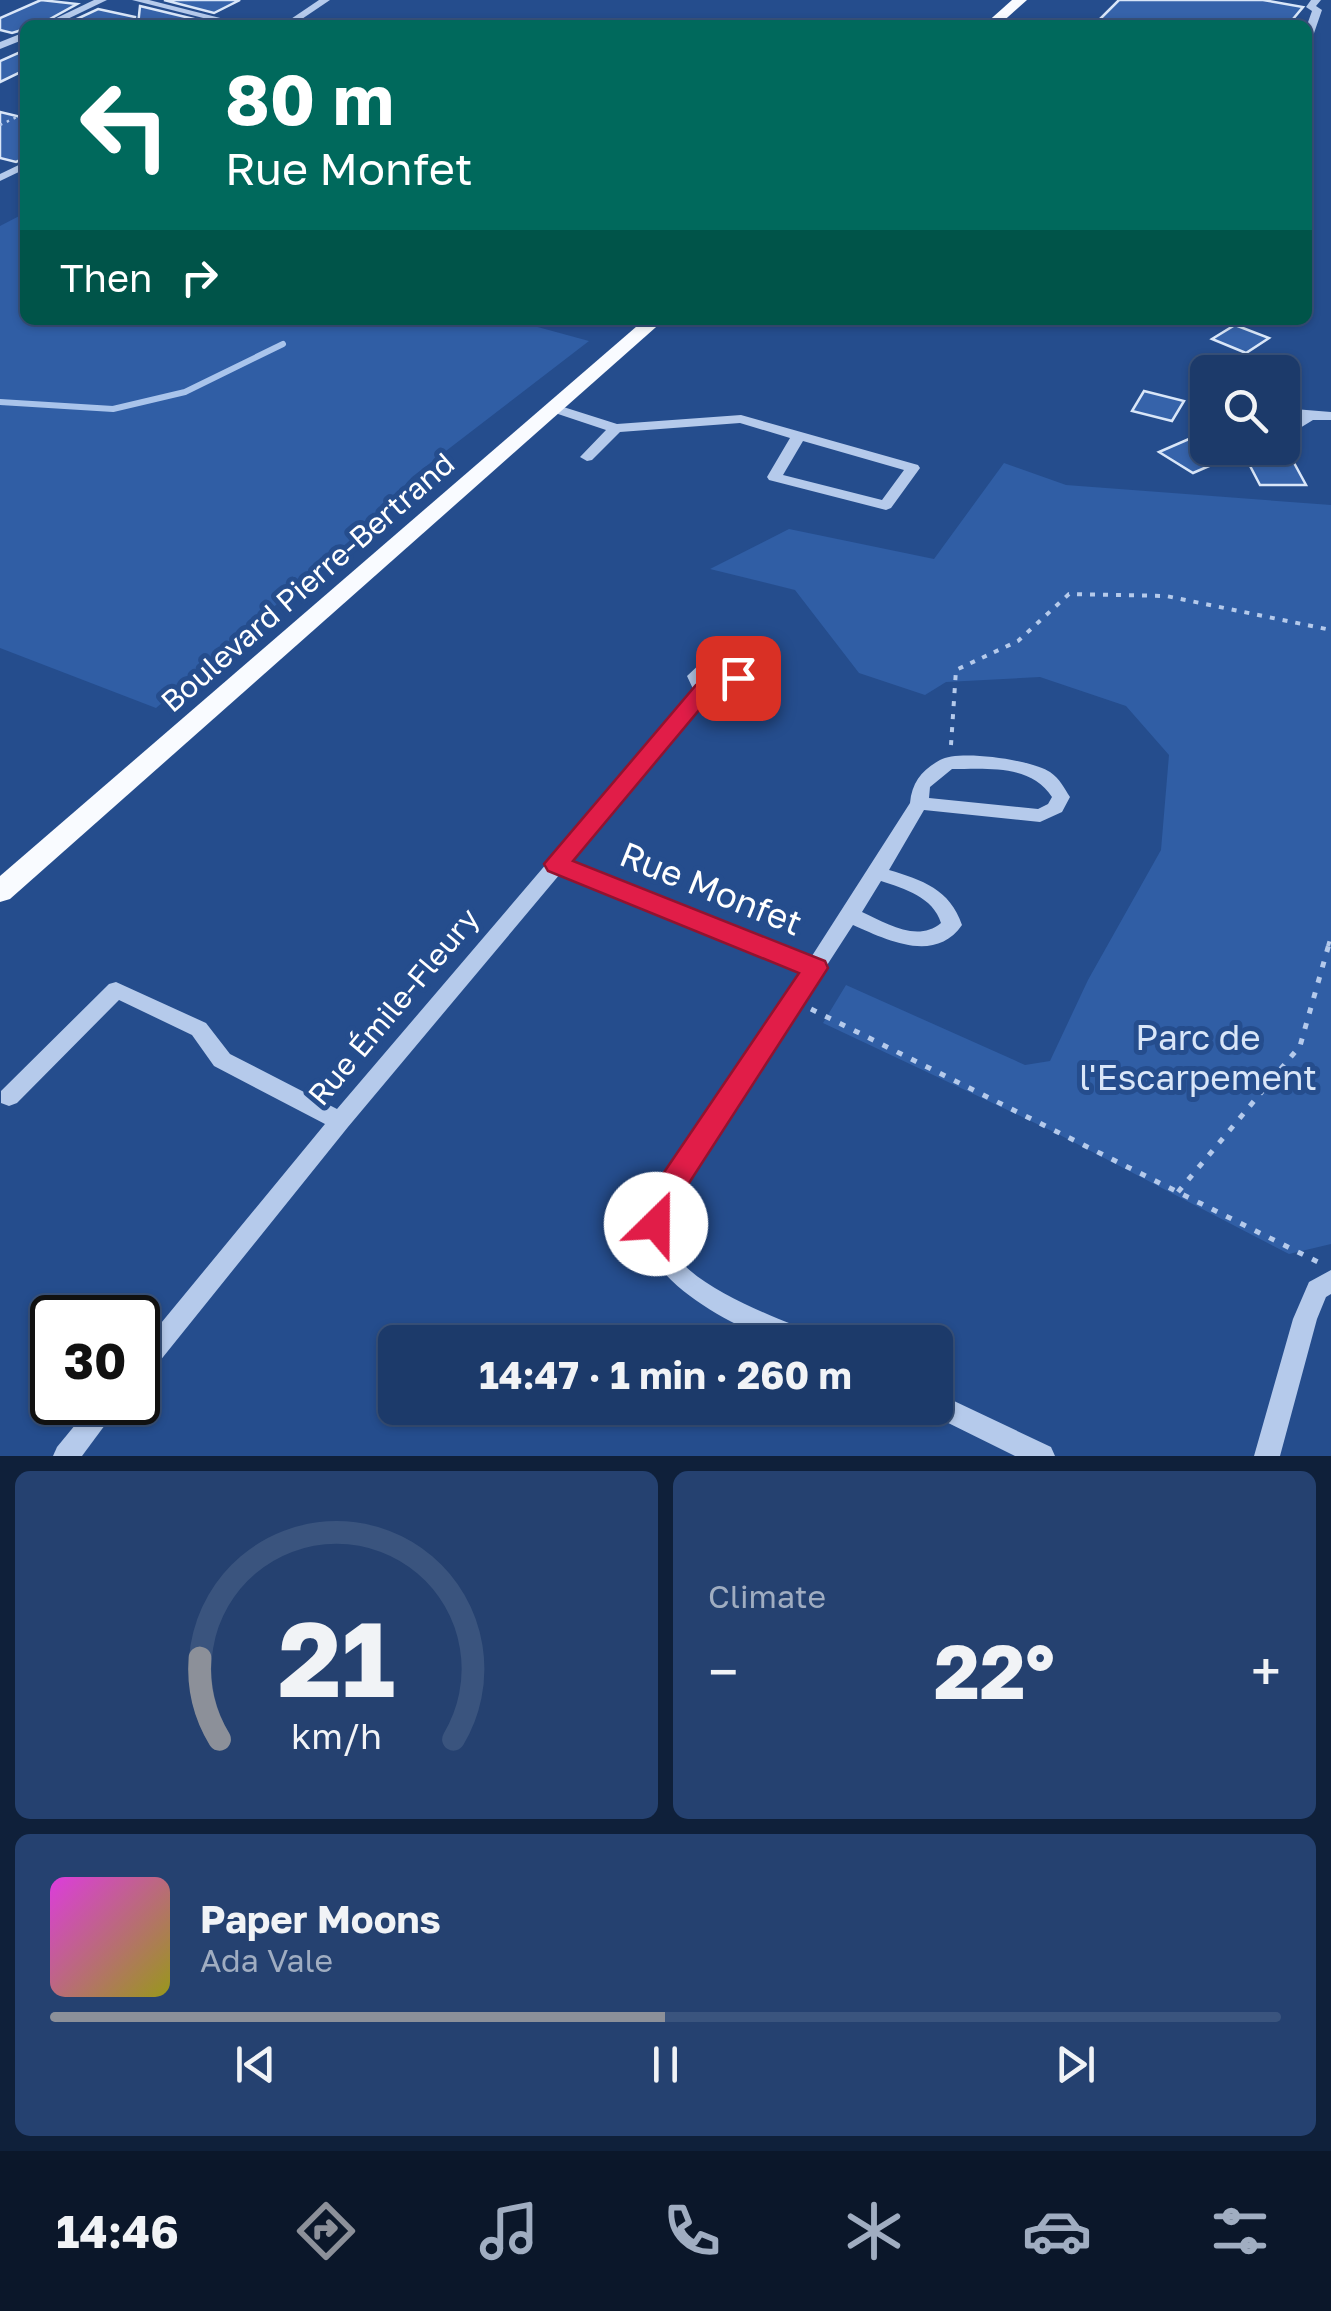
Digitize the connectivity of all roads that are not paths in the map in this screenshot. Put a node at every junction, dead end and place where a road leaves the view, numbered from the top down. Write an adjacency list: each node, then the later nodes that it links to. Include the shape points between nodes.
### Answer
1 (102, 0): 6 (street)
2 (137, 0): 7 (street)
3 (325, 0): 8 (street)
4 (1020, 0): 9 (main road)
5 (1316, 0): 10 (street)
6 (58, 20)
7 (222, 20)
8 (295, 20)
9 (1000, 20)
10 (1312, 24)
11 (649, 325): 12 (main road, Boulevard Pierre-Bertrand)
12 (554, 408): 17 (street); 24 (main road, Boulevard Pierre-Bertrand)
13 (1300, 415): 14 (street)
14 (1310, 416): 15 (street); 16 (street)
15 (1331, 416)
16 (1300, 423)
17 (616, 428): 18 (street, via 741,419); 19 (street)
18 (799, 435): 18 (street, via 894,462 913,468 886,505 774,477)
19 (587, 457)
20 (704, 690): 22 (street, Rue Émile-Fleury)
21 (920, 802): 21 (street, via 1040,816 1061,797 1041,774 1016,766 948,763 921,785); 23 (street)
22 (556, 864): 26 (street, Rue Monfet); 28 (street, Rue Émile-Fleury)
23 (877, 873): 25 (street); 25 (street, via 937,897 950,910 952,925 928,940)
24 (0, 892)
25 (850, 915): 26 (street)
26 (815, 968): 30 (street, Rue Monfet, via 664,1196 656,1224 667,1265 698,1290)
27 (9, 1098): 28 (street, via 116,990 199,1029 222,1060)
28 (340, 1121): 31 (street, Rue Émile-Fleury)
29 (1331, 1281): 36 (street, via 1317,1290 1305,1319)
30 (771, 1325)
31 (160, 1342)
32 (953, 1413): 35 (street)
33 (91, 1425): 34 (street)
34 (66, 1456)
35 (1042, 1456)
36 (1266, 1456)

